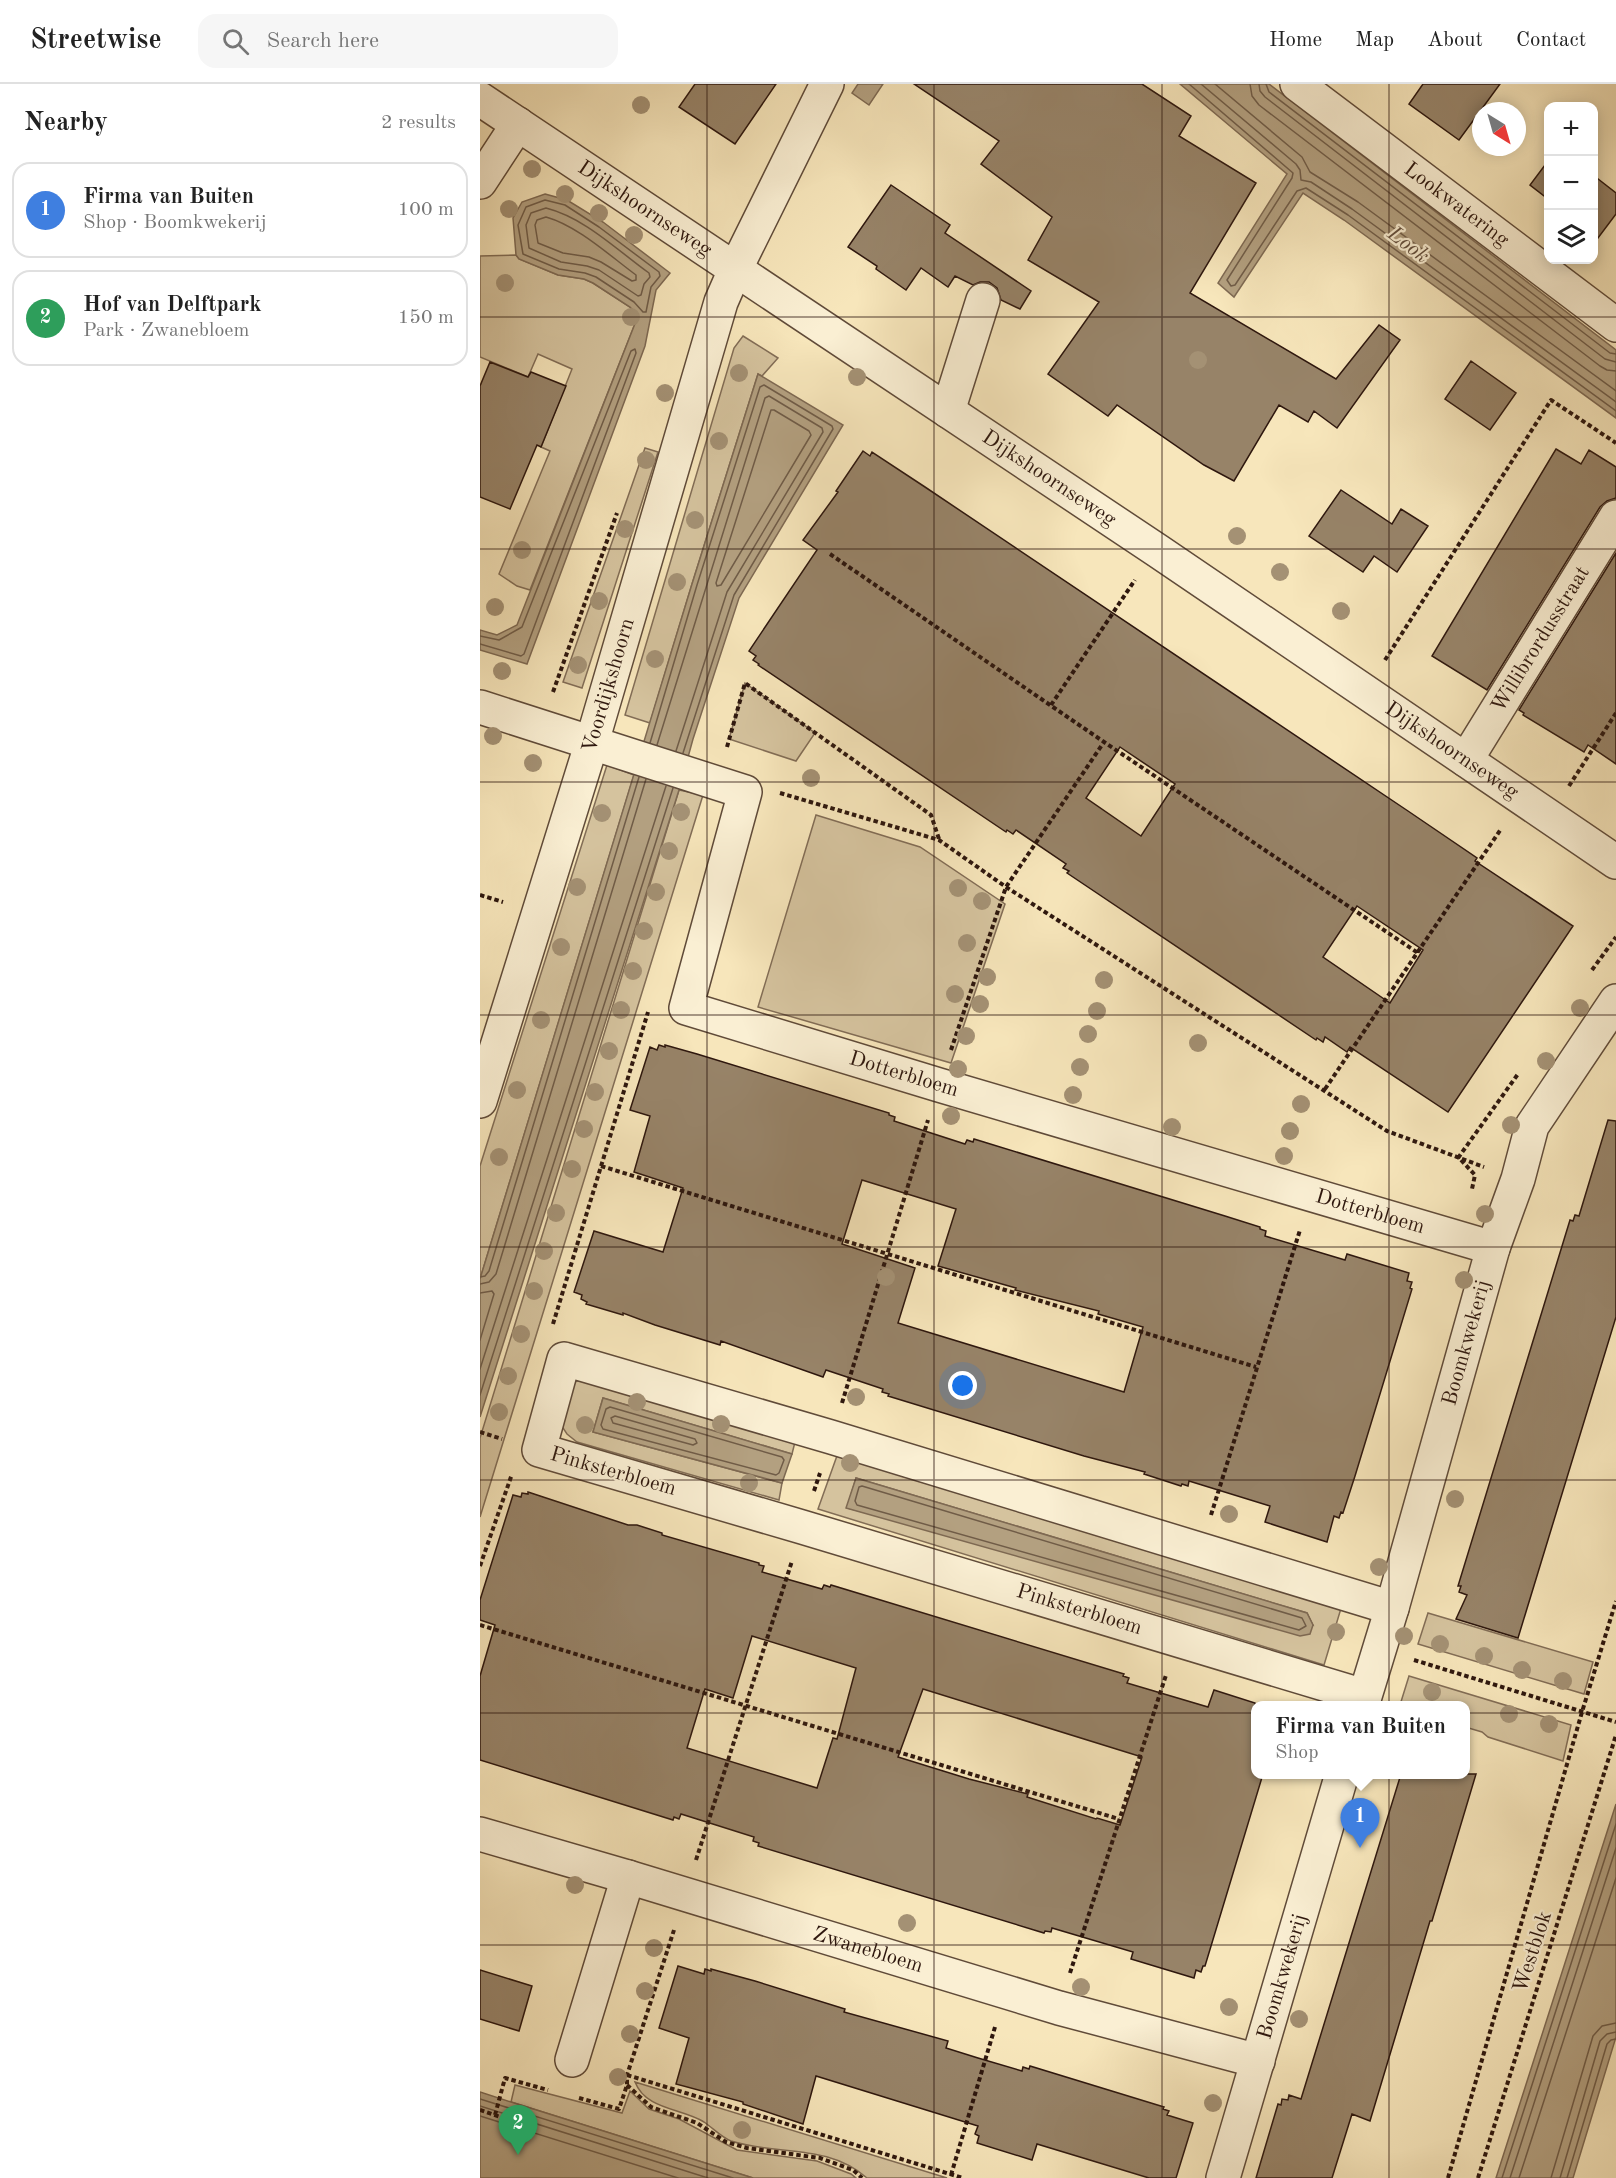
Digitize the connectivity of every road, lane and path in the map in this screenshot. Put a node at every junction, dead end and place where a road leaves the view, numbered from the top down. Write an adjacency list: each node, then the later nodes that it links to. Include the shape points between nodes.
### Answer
1 (827, 84): 6 (street, Voordijkshoorn)
2 (1297, 84): 8 (street, Lookwatering)
3 (480, 99): 4 (street, Dijkshoornseweg)
4 (518, 124): 5 (street); 6 (street, Dijkshoornseweg)
5 (480, 182)
6 (735, 270): 9 (street, Dijkshoornseweg); 19 (street, Voordijkshoorn, via 721,302)
7 (983, 300): 9 (street)
8 (1616, 325)
9 (948, 411): 12 (street, Dijkshoornseweg)
10 (1616, 443): 14 (path, via 1551,400)
11 (1616, 517): 20 (street, Willibrordusstraat)
12 (1156, 550): 14 (street, Dijkshoornseweg); 15 (path)
13 (830, 554): 15 (path)
14 (1365, 692): 20 (street, Dijkshoornseweg)
15 (1051, 705): 18 (path)
16 (480, 707): 19 (street)
17 (1616, 713): 23 (path)
18 (1104, 742): 26 (path); 27 (path)
19 (601, 745): 21 (street); 31 (street, Voordijkshoorn)
20 (1466, 760): 22 (street, Dijkshoornseweg)
21 (724, 786): 24 (path, via 762,788); 24 (path, via 745,683 931,814); 29 (street)
22 (1522, 798): 23 (street, Dijkshoornseweg); 27 (path)
23 (1549, 817): 25 (street, Dijkshoornseweg)
24 (939, 840): 26 (path)
25 (1616, 862)
26 (1006, 887): 30 (path)
27 (1418, 953): 30 (path)
28 (1616, 1001): 35 (street, Boomkwekerij, via 1532,1126)
29 (686, 1008): 32 (path, via 648,1011); 33 (street, Dotterbloem)
30 (1325, 1089): 34 (path, via 1388,1131 1458,1158 1475,1175)
31 (480, 1101)
32 (601, 1166): 36 (path, via 549,1338); 37 (path)
33 (1311, 1195): 34 (street, Dotterbloem); 37 (path)
34 (1459, 1238): 35 (street, Dotterbloem)
35 (1493, 1248): 44 (street, Boomkwekerij)
36 (564, 1359): 41 (street); 46 (street, Pinksterbloem, via 539,1450)
37 (1256, 1367): 41 (path)
38 (480, 1432): 39 (path)
39 (509, 1441)
40 (514, 1467): 42 (path)
41 (1200, 1549): 44 (street)
42 (480, 1566)
43 (1616, 1601): 49 (path)
44 (1392, 1608): 47 (street, Boomkwekerij)
45 (480, 1625): 53 (path)
46 (1177, 1640): 48 (street, Pinksterbloem); 53 (path)
47 (1379, 1649): 48 (street, Boomkwekerij); 49 (path)
48 (1363, 1701)
49 (1582, 1712): 50 (path); 72 (path)
50 (1616, 1722)
51 (1616, 1735): 73 (path, Westblok)
52 (1341, 1779): 59 (street, Boomkwekerij)
53 (1119, 1819): 57 (path)
54 (480, 1834): 55 (street, Zwanebloem)
55 (628, 1877): 56 (street, Zwanebloem); 58 (street)
56 (1005, 1992): 57 (street, Zwanebloem); 68 (path)
57 (1059, 2008): 59 (street, Zwanebloem)
58 (572, 2060)
59 (1258, 2061): 71 (street, Boomkwekerij)
60 (627, 2075): 68 (path)
61 (627, 2085): 69 (path, via 651,2107 697,2123 726,2142 820,2158 854,2170)
62 (551, 2090): 66 (path, via 505,2078)
63 (574, 2097): 64 (path)
64 (619, 2109)
65 (480, 2110): 66 (path)
66 (495, 2115): 67 (path)
67 (530, 2127)
68 (951, 2175): 70 (path)
69 (862, 2178)
70 (963, 2178)
71 (1223, 2178)
72 (1448, 2178)
73 (1478, 2178)

